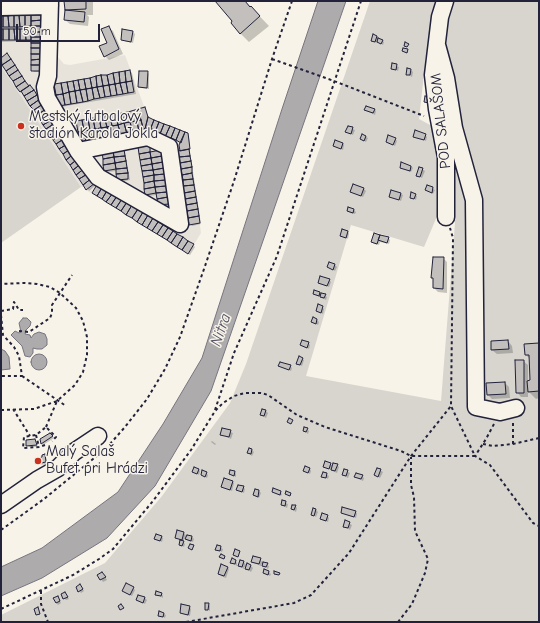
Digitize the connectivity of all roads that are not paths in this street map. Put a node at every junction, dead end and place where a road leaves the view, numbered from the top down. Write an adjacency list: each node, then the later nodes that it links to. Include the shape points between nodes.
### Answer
1 (445, 1): 4 (street, POD SALAŠOM, via 440,17)
2 (50, 3): 3 (street); 5 (street, via 48,76 45,87 47,98)
3 (1, 7)
4 (438, 45): 6 (street, POD SALAŠOM, via 433,75 436,109 446,157); 7 (street, via 454,128 474,200 476,407 500,412)
5 (78, 151): 5 (street, via 148,137 169,147 180,224 98,177)
6 (446, 217)
7 (516, 408)
8 (98, 436): 9 (street, via 74,452 58,468)
9 (1, 505)

